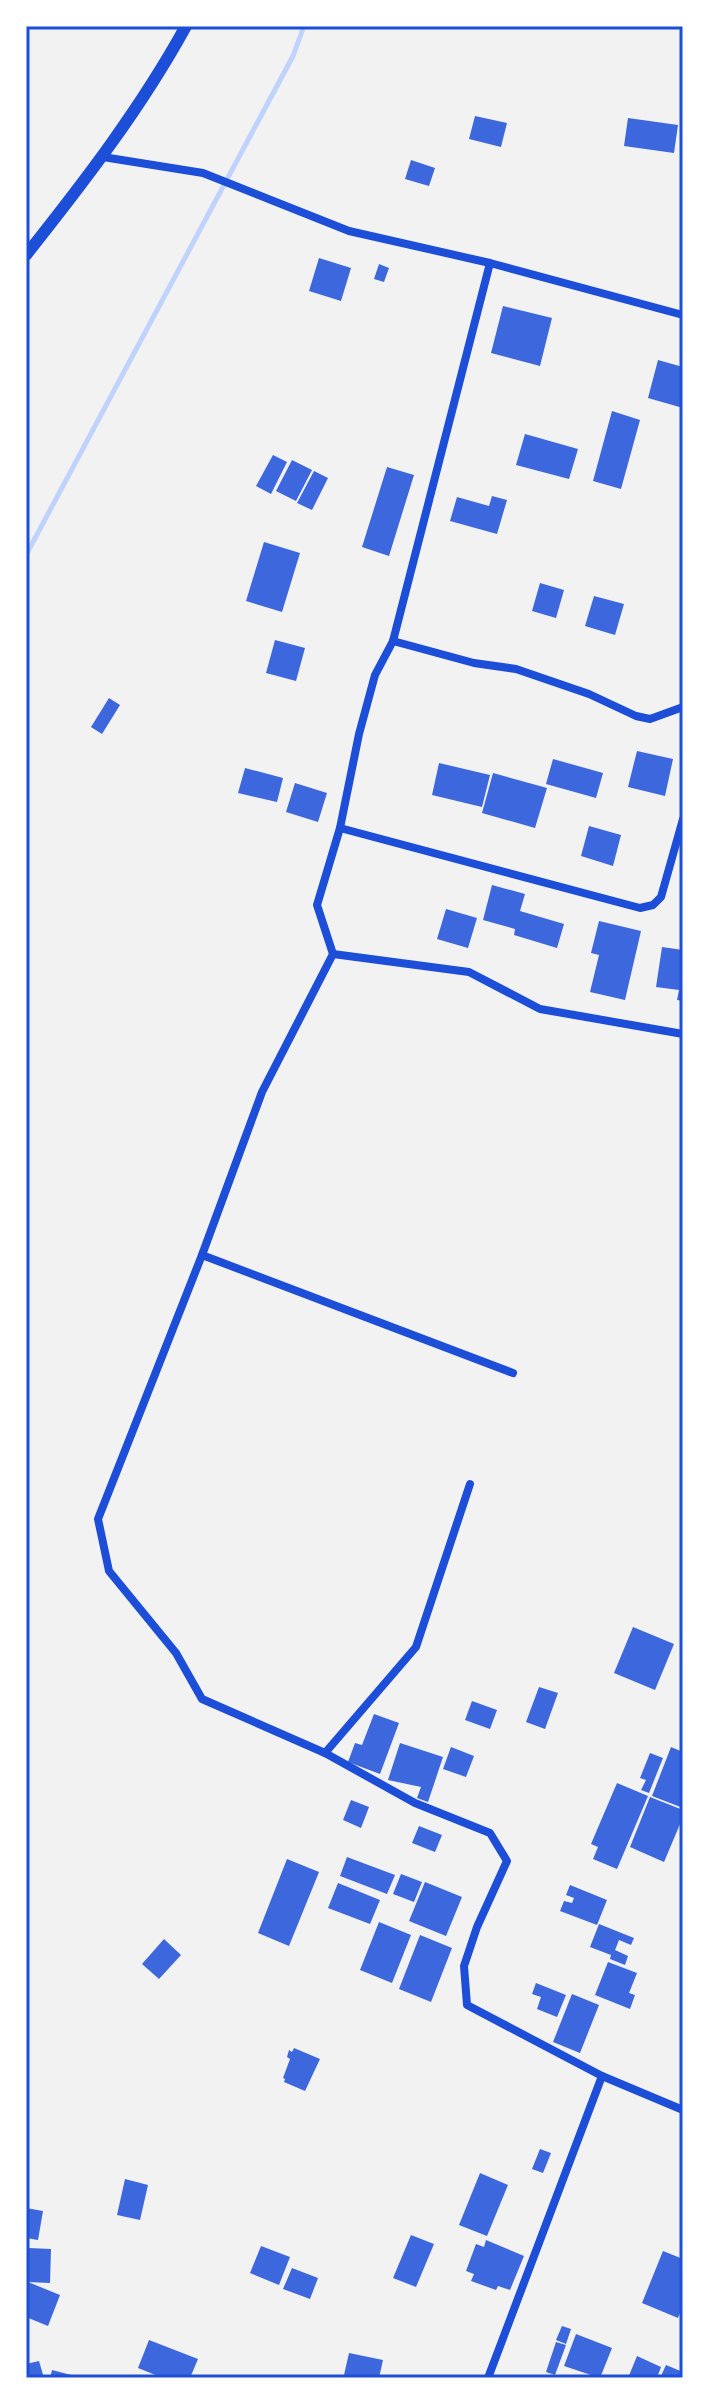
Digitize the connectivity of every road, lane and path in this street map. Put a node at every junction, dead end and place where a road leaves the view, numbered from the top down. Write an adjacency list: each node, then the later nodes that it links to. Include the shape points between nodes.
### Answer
1 (186, 26): 2 (street)
2 (103, 157): 3 (street); 4 (street, via 203,173 349,231)
3 (26, 255)
4 (490, 263): 5 (street); 6 (street)
5 (683, 315)
6 (393, 641): 7 (street, via 516,669 636,716 650,719); 9 (street, via 375,675)
7 (683, 707)
8 (683, 819): 9 (street, via 661,897 640,908)
9 (340, 828): 10 (street, via 317,905)
10 (333, 954): 11 (street, via 469,972 540,1009); 12 (street, via 262,1092)
11 (683, 1034)
12 (202, 1255): 13 (street); 15 (street, via 98,1519 109,1571 176,1653 202,1699)
13 (513, 1373)
14 (470, 1484): 15 (street, via 416,1647)
15 (325, 1753): 16 (street, via 415,1803 490,1833 507,1861 464,1966 467,2005)
16 (602, 2076): 17 (street); 18 (street)
17 (683, 2110)
18 (488, 2378)

